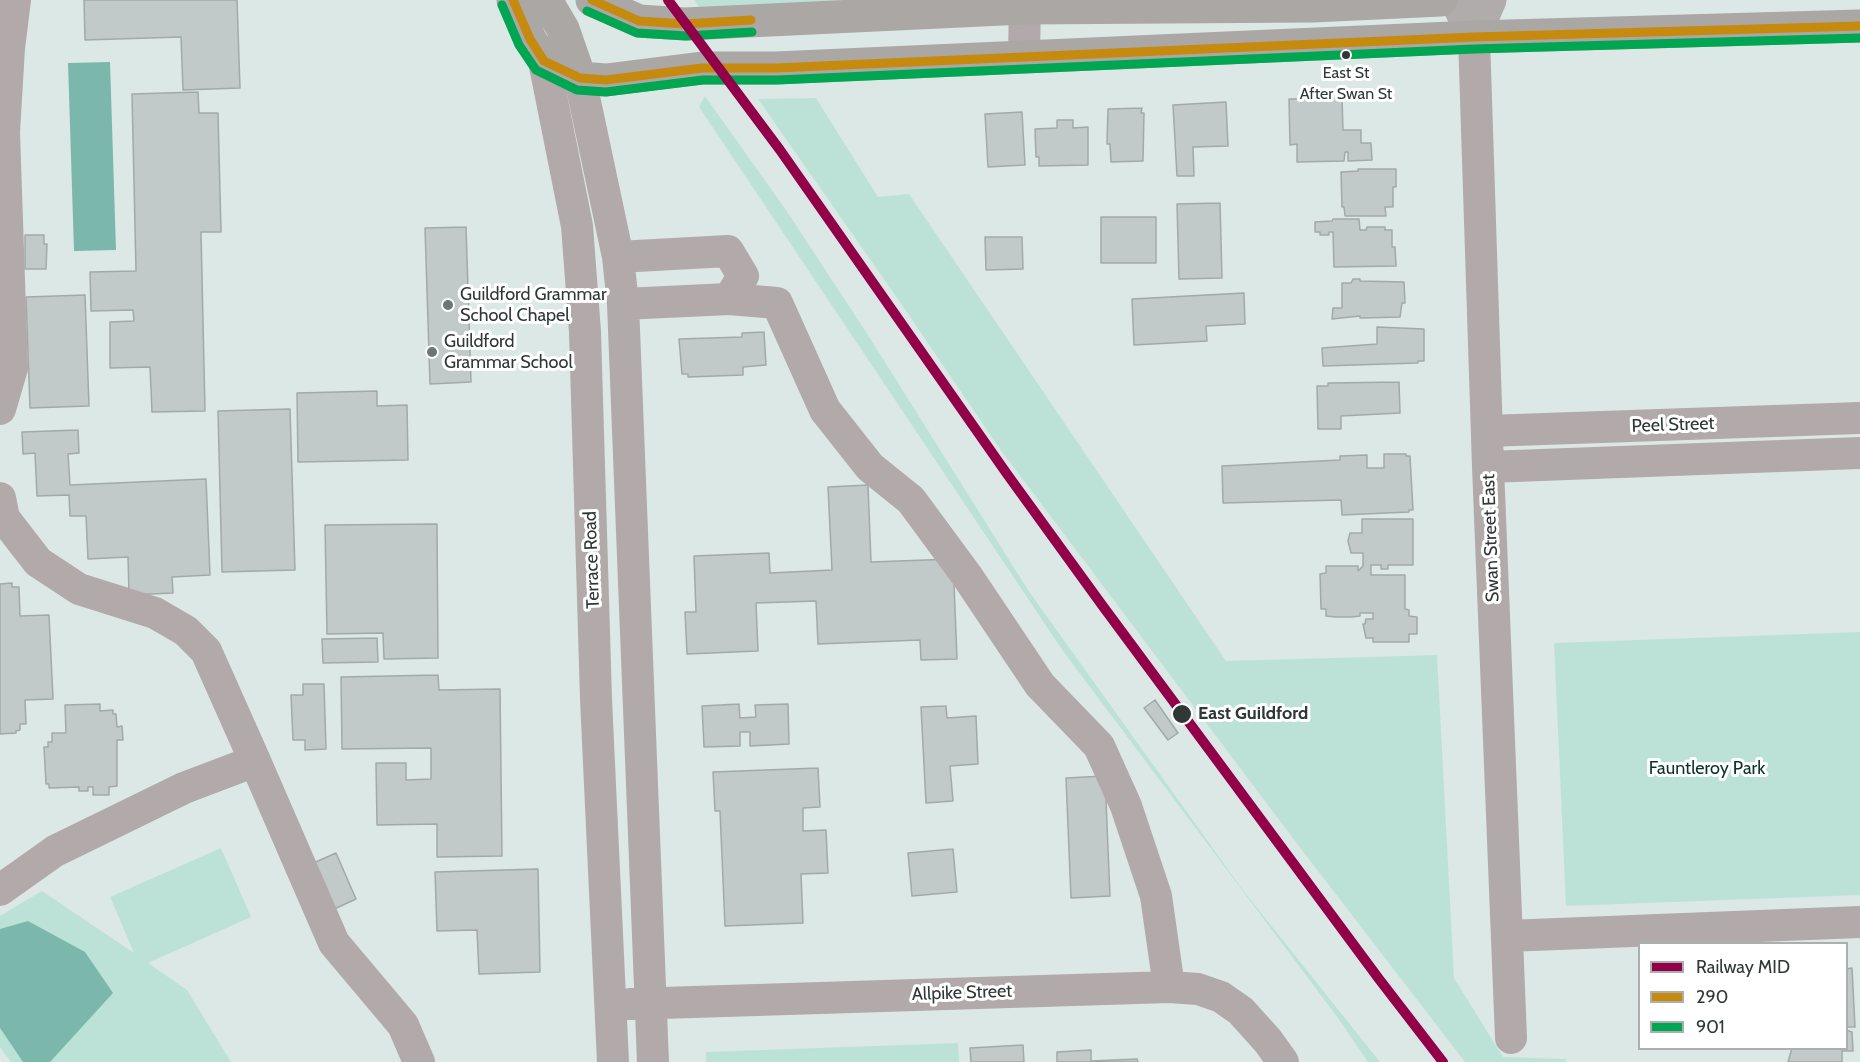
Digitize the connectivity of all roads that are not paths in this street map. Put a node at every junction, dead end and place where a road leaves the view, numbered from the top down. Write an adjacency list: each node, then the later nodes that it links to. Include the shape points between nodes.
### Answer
1 (15, 0): 17 (street, via 4,132 12,368)
2 (513, 0): 12 (highway)
3 (546, 0): 13 (highway, via 563,29)
4 (592, 0): 8 (highway, via 639,21 670,24)
5 (1441, 0): 8 (highway, via 1313,6)
6 (1456, 0): 10 (main road)
7 (1490, 0): 10 (main road)
8 (1024, 4): 11 (street)
9 (1860, 26): 10 (highway)
10 (1474, 37): 11 (highway); 19 (street, Swan Street East)
11 (1024, 57): 13 (highway, via 702,68 614,80)
12 (544, 61): 13 (highway); 29 (street, Terrace Road, via 578,226)
13 (580, 78): 14 (street)
14 (618, 256): 15 (street, via 728,251 743,276); 16 (street)
15 (729, 298): 16 (street); 27 (street, via 777,303 825,410 870,467 911,500 1040,685 1099,746 1126,806 1156,896)
16 (623, 304): 28 (street)
17 (0, 409)
18 (1860, 418): 19 (street, Peel Street)
19 (1487, 431): 21 (street, Swan Street East)
20 (1860, 453): 21 (street, Peel Street)
21 (1488, 467): 26 (street, Swan Street East)
22 (0, 498): 23 (street, via 4,518 38,562 80,589 155,613 186,631 206,651)
23 (255, 762): 24 (street, via 184,788 55,851); 31 (street, via 334,943 403,1025)
24 (0, 890)
25 (1860, 922): 26 (street)
26 (1507, 936): 30 (street, Swan Street East)
27 (1169, 987): 28 (street, Allpike Street); 34 (street, Allpike Street, via 1198,989 1221,997 1241,1011)
28 (651, 1002): 29 (street, Allpike Street); 33 (street)
29 (610, 1005): 32 (street, Terrace Road)
30 (1511, 1038)
31 (419, 1062)
32 (613, 1062)
33 (653, 1062)
34 (1283, 1062)

